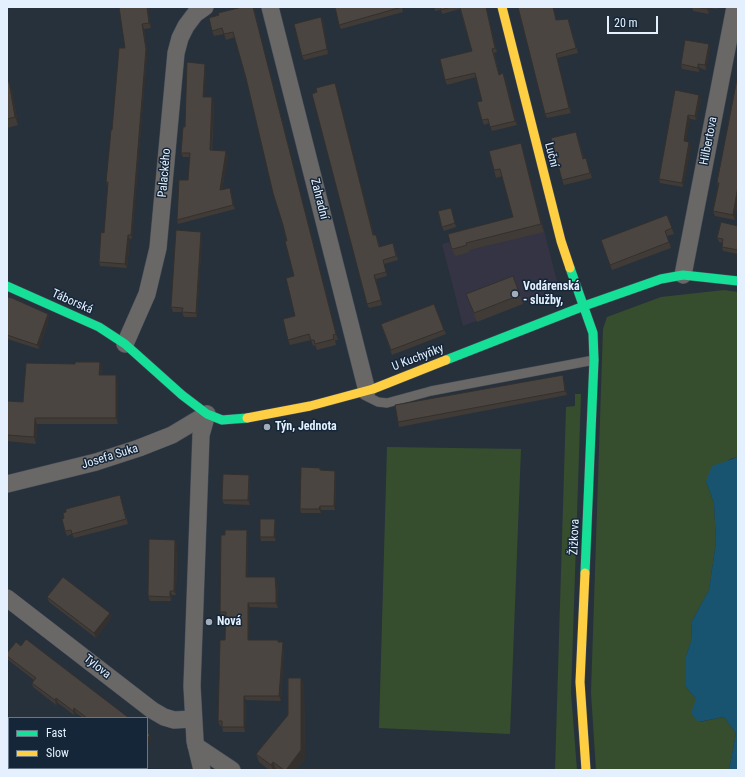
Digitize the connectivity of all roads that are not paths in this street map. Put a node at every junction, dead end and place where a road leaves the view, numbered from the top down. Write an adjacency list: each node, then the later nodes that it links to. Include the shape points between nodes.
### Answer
1 (205, 7): 9 (street, Palackého, via 195,14 186,26 176,53 158,248 147,294)
2 (270, 7): 11 (street, Zahradní)
3 (502, 7): 8 (street, Luční, via 561,241)
4 (734, 7): 5 (street, Hilbertova)
5 (683, 275): 6 (street, U Kuchyňky); 8 (street, U Kuchyňky, via 661,279)
6 (738, 281)
7 (7, 286): 9 (street, Táborská, via 99,328)
8 (584, 306): 10 (street, Žižkova, via 593,333); 11 (street, U Kuchyňky)
9 (125, 344): 12 (street, U Kuchyňky)
10 (594, 360): 11 (lane, via 387,403 368,398); 19 (street, Žižkova, via 580,682)
11 (364, 391): 12 (street, U Kuchyňky, via 310,406 236,420 222,420)
12 (207, 414): 13 (street, Josefa Suka, via 172,435 139,448 96,462); 15 (street, via 201,435)
13 (7, 484)
14 (7, 598): 15 (street, Tylova, via 152,710 174,720)
15 (193, 719): 16 (street)
16 (196, 746): 17 (street); 18 (street)
17 (202, 770)
18 (232, 770)
19 (586, 770)

